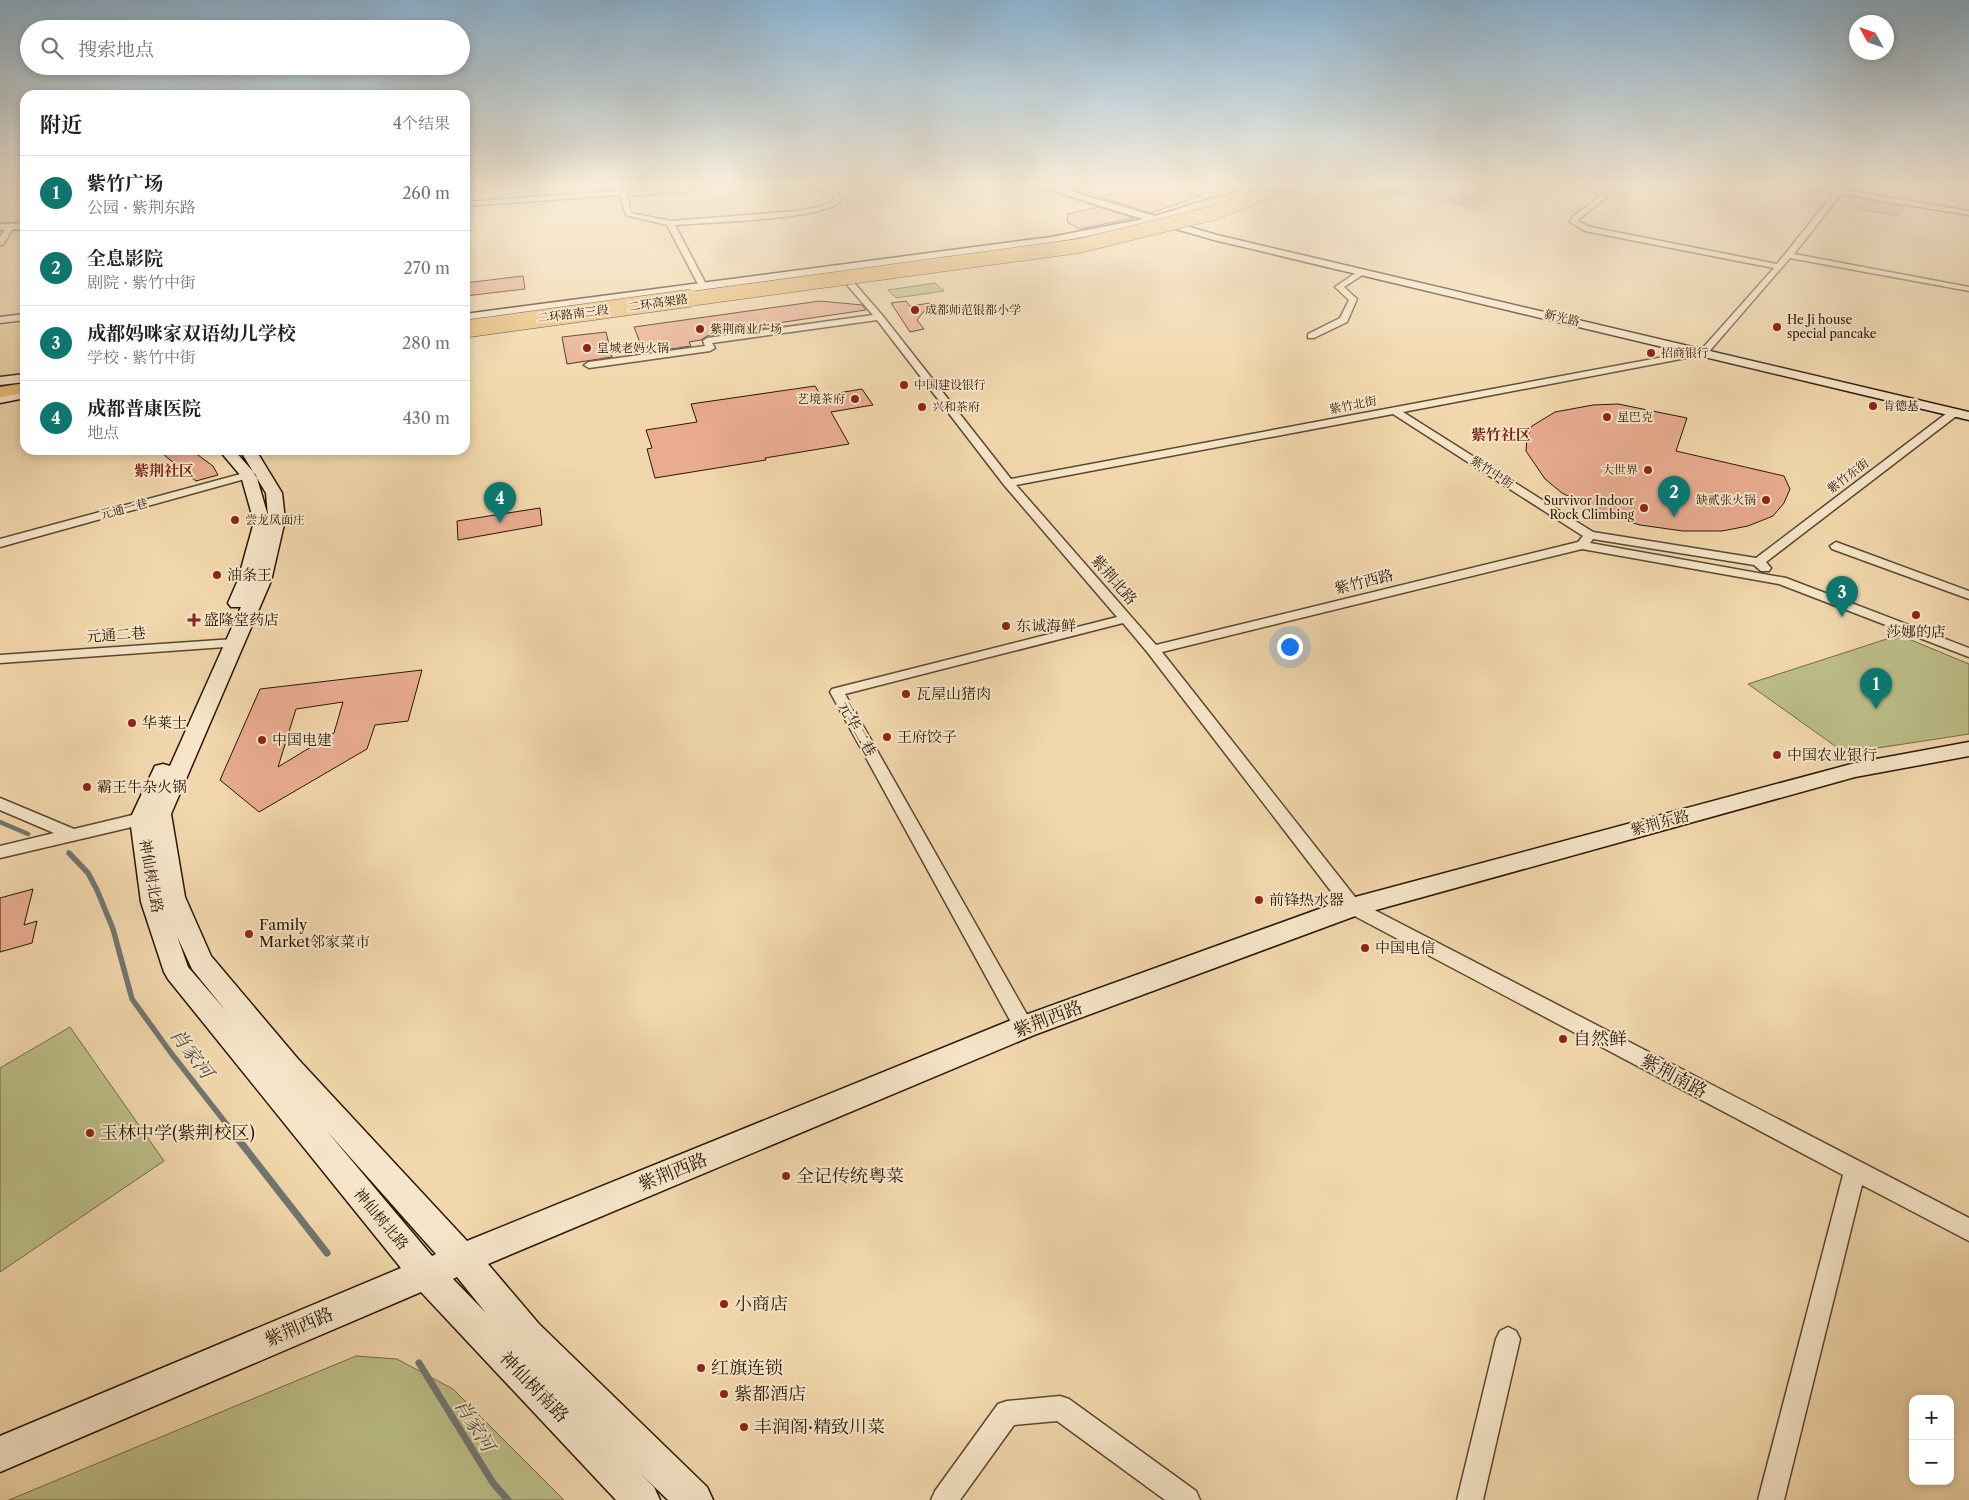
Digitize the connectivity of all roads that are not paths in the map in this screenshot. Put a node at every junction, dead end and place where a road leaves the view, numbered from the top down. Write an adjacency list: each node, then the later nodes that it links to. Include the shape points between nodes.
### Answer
1 (686, 254): 12 (street)
2 (945, 254): 12 (main road, 二环路南三段)
3 (976, 254): 18 (highway, 二环高架路)
4 (1019, 254): 19 (highway, 二环高架路, bridge)
5 (1029, 254): 11 (main road, 二环路南三段)
6 (1289, 254): 10 (main road, 新光路)
7 (1714, 254): 9 (street)
8 (1788, 255): 9 (street); 13 (street)
9 (1779, 267): 22 (street)
10 (1363, 272): 21 (street, via 1339,287 1352,298 1344,320); 22 (main road, 新光路)
11 (846, 279): 15 (street, 紫荆北路); 20 (main road, 二环路南三段)
12 (703, 286): 14 (main road, 二环路南三段)
13 (1969, 289)
14 (470, 317)
15 (879, 317): 23 (street, via 707,341 710,348); 41 (street, 紫荆北路)
16 (20, 318): 17 (street)
17 (0, 320)
18 (470, 321)
19 (470, 327)
20 (470, 327)
21 (1311, 336)
22 (1704, 352): 36 (street, 紫竹北街); 37 (main road, 新光路)
23 (589, 366)
24 (20, 367): 25 (main road)
25 (0, 369)
26 (20, 373): 27 (highway)
27 (0, 375)
28 (20, 379): 29 (main road)
29 (0, 381)
30 (20, 384): 31 (main road)
31 (0, 386)
32 (20, 389): 33 (highway)
33 (0, 392)
34 (20, 395): 35 (main road)
35 (0, 399)
36 (1394, 410): 41 (street, 紫竹北街); 42 (street, 紫竹中街)
37 (1954, 412): 38 (main road, 新光路); 45 (street, 紫竹东街)
38 (1969, 416)
39 (234, 455): 40 (main road)
40 (247, 463): 43 (street, 元通一巷); 49 (main road, via 252,455 274,493 277,520 262,582)
41 (1008, 484): 48 (street, 紫荆北路)
42 (1586, 540): 45 (street, 紫竹中街); 46 (street, 紫竹中街); 50 (street, 紫竹西路)
43 (0, 542)
44 (1836, 546): 47 (street)
45 (1758, 562): 46 (street, 紫竹中街)
46 (1782, 581): 51 (street, 紫竹中街)
47 (1969, 595)
48 (1127, 618): 50 (street, 紫荆北路); 59 (street, 元华二巷, via 837,692)
49 (226, 643): 52 (street, 元通二巷); 55 (main road)
50 (1153, 650): 58 (street, 紫荆北路)
51 (1969, 653)
52 (0, 659)
53 (1969, 749): 58 (main road, 紫荆东路, via 1856,770)
54 (0, 804): 56 (street)
55 (151, 817): 56 (street); 62 (main road, via 173,897 201,962 288,1068); 63 (main road, 神仙树北路, via 153,902 177,972)
56 (72, 835): 57 (street)
57 (0, 852)
58 (1354, 907): 59 (main road, 紫荆西路); 60 (street, 紫荆南路)
59 (1024, 1027): 62 (main road, 紫荆西路)
60 (1855, 1171): 61 (street, 紫荆南路); 71 (street)
61 (1969, 1230)
62 (462, 1259): 63 (main road, 紫荆西路); 67 (main road, via 527,1336)
63 (426, 1274): 65 (main road, 紫荆西路); 66 (main road, 神仙树南路)
64 (1508, 1339): 70 (street)
65 (0, 1454)
66 (641, 1500)
67 (694, 1500)
68 (944, 1500): 69 (street, via 1007,1413 1060,1408)
69 (1187, 1500)
70 (1470, 1500)
71 (1771, 1500)

